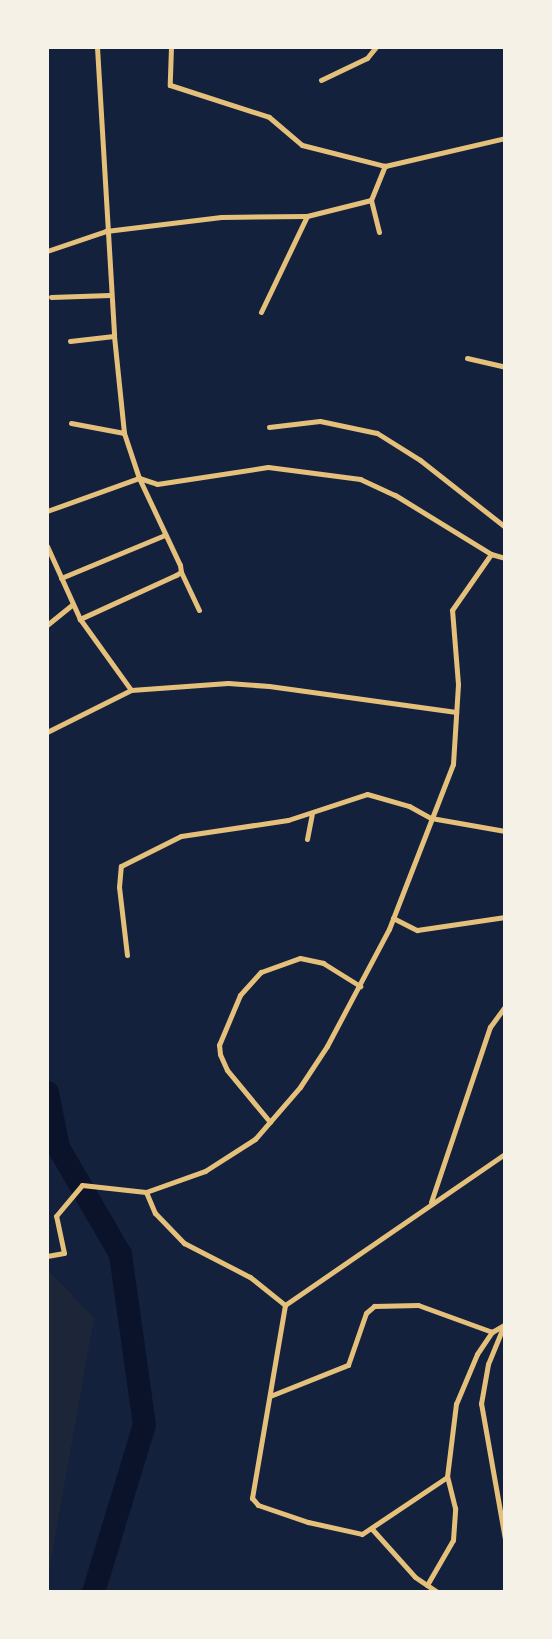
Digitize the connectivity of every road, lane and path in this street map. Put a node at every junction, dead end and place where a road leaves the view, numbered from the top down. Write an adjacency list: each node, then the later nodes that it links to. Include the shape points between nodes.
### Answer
1 (97, 47): 9 (street)
2 (171, 47): 6 (street, via 170,85 270,117 302,145)
3 (376, 47): 4 (street, via 367,58)
4 (321, 80)
5 (505, 138): 6 (street)
6 (385, 166): 7 (street)
7 (371, 200): 8 (street); 10 (street)
8 (307, 216): 9 (street, via 221,217); 14 (street)
9 (106, 230): 11 (street); 12 (street)
10 (379, 232)
11 (47, 251)
12 (110, 295): 13 (street); 15 (street)
13 (51, 297)
14 (261, 312)
15 (114, 336): 16 (street); 21 (street)
16 (70, 341)
17 (467, 358): 18 (street)
18 (505, 367)
19 (72, 423): 21 (street)
20 (269, 427): 24 (street, via 320,421 377,433 420,460)
21 (124, 433): 22 (street)
22 (139, 478): 23 (street); 25 (street); 27 (street, via 157,484 268,467 359,479 395,495)
23 (47, 511)
24 (505, 527)
25 (165, 535): 29 (street); 30 (street)
26 (47, 546): 30 (street)
27 (491, 554): 28 (street); 36 (street, via 452,610)
28 (505, 558)
29 (181, 572): 32 (street); 33 (street)
30 (61, 578): 31 (street)
31 (72, 604): 33 (street); 34 (street)
32 (199, 610)
33 (80, 619): 35 (street)
34 (47, 625)
35 (131, 690): 36 (street, via 270,686); 37 (street)
36 (456, 712): 39 (street, via 453,764)
37 (47, 732)
38 (312, 814): 39 (street, via 367,794 409,806); 41 (street); 44 (street, via 181,836 125,863 119,887)
39 (430, 818): 40 (street); 43 (street)
40 (505, 831)
41 (307, 839)
42 (505, 917): 43 (street, via 417,930)
43 (393, 918): 45 (street)
44 (128, 955)
45 (360, 986): 47 (street, via 306,1077); 47 (street, via 323,962 300,958 261,972 240,995 219,1045 220,1054 227,1070)
46 (505, 1006): 50 (street, via 491,1027)
47 (270, 1122): 49 (street, via 255,1139 205,1171)
48 (505, 1154): 50 (street)
49 (146, 1192): 51 (street, via 82,1185 56,1216 65,1247 55,1258); 52 (street, via 155,1213 184,1243 250,1277)
50 (431, 1202): 52 (street)
51 (47, 1256)
52 (285, 1306): 55 (street)
53 (504, 1324): 54 (street); 58 (street, via 488,1364 481,1403)
54 (492, 1332): 55 (street, via 418,1305 374,1306 366,1312 348,1365); 56 (street, via 466,1373 456,1404)
55 (270, 1396): 57 (street, via 252,1498 258,1505 351,1533)
56 (447, 1477): 57 (street); 59 (street, via 454,1507 453,1540)
57 (372, 1529): 59 (street)
58 (505, 1539)
59 (428, 1585): 60 (street)
60 (437, 1592)

